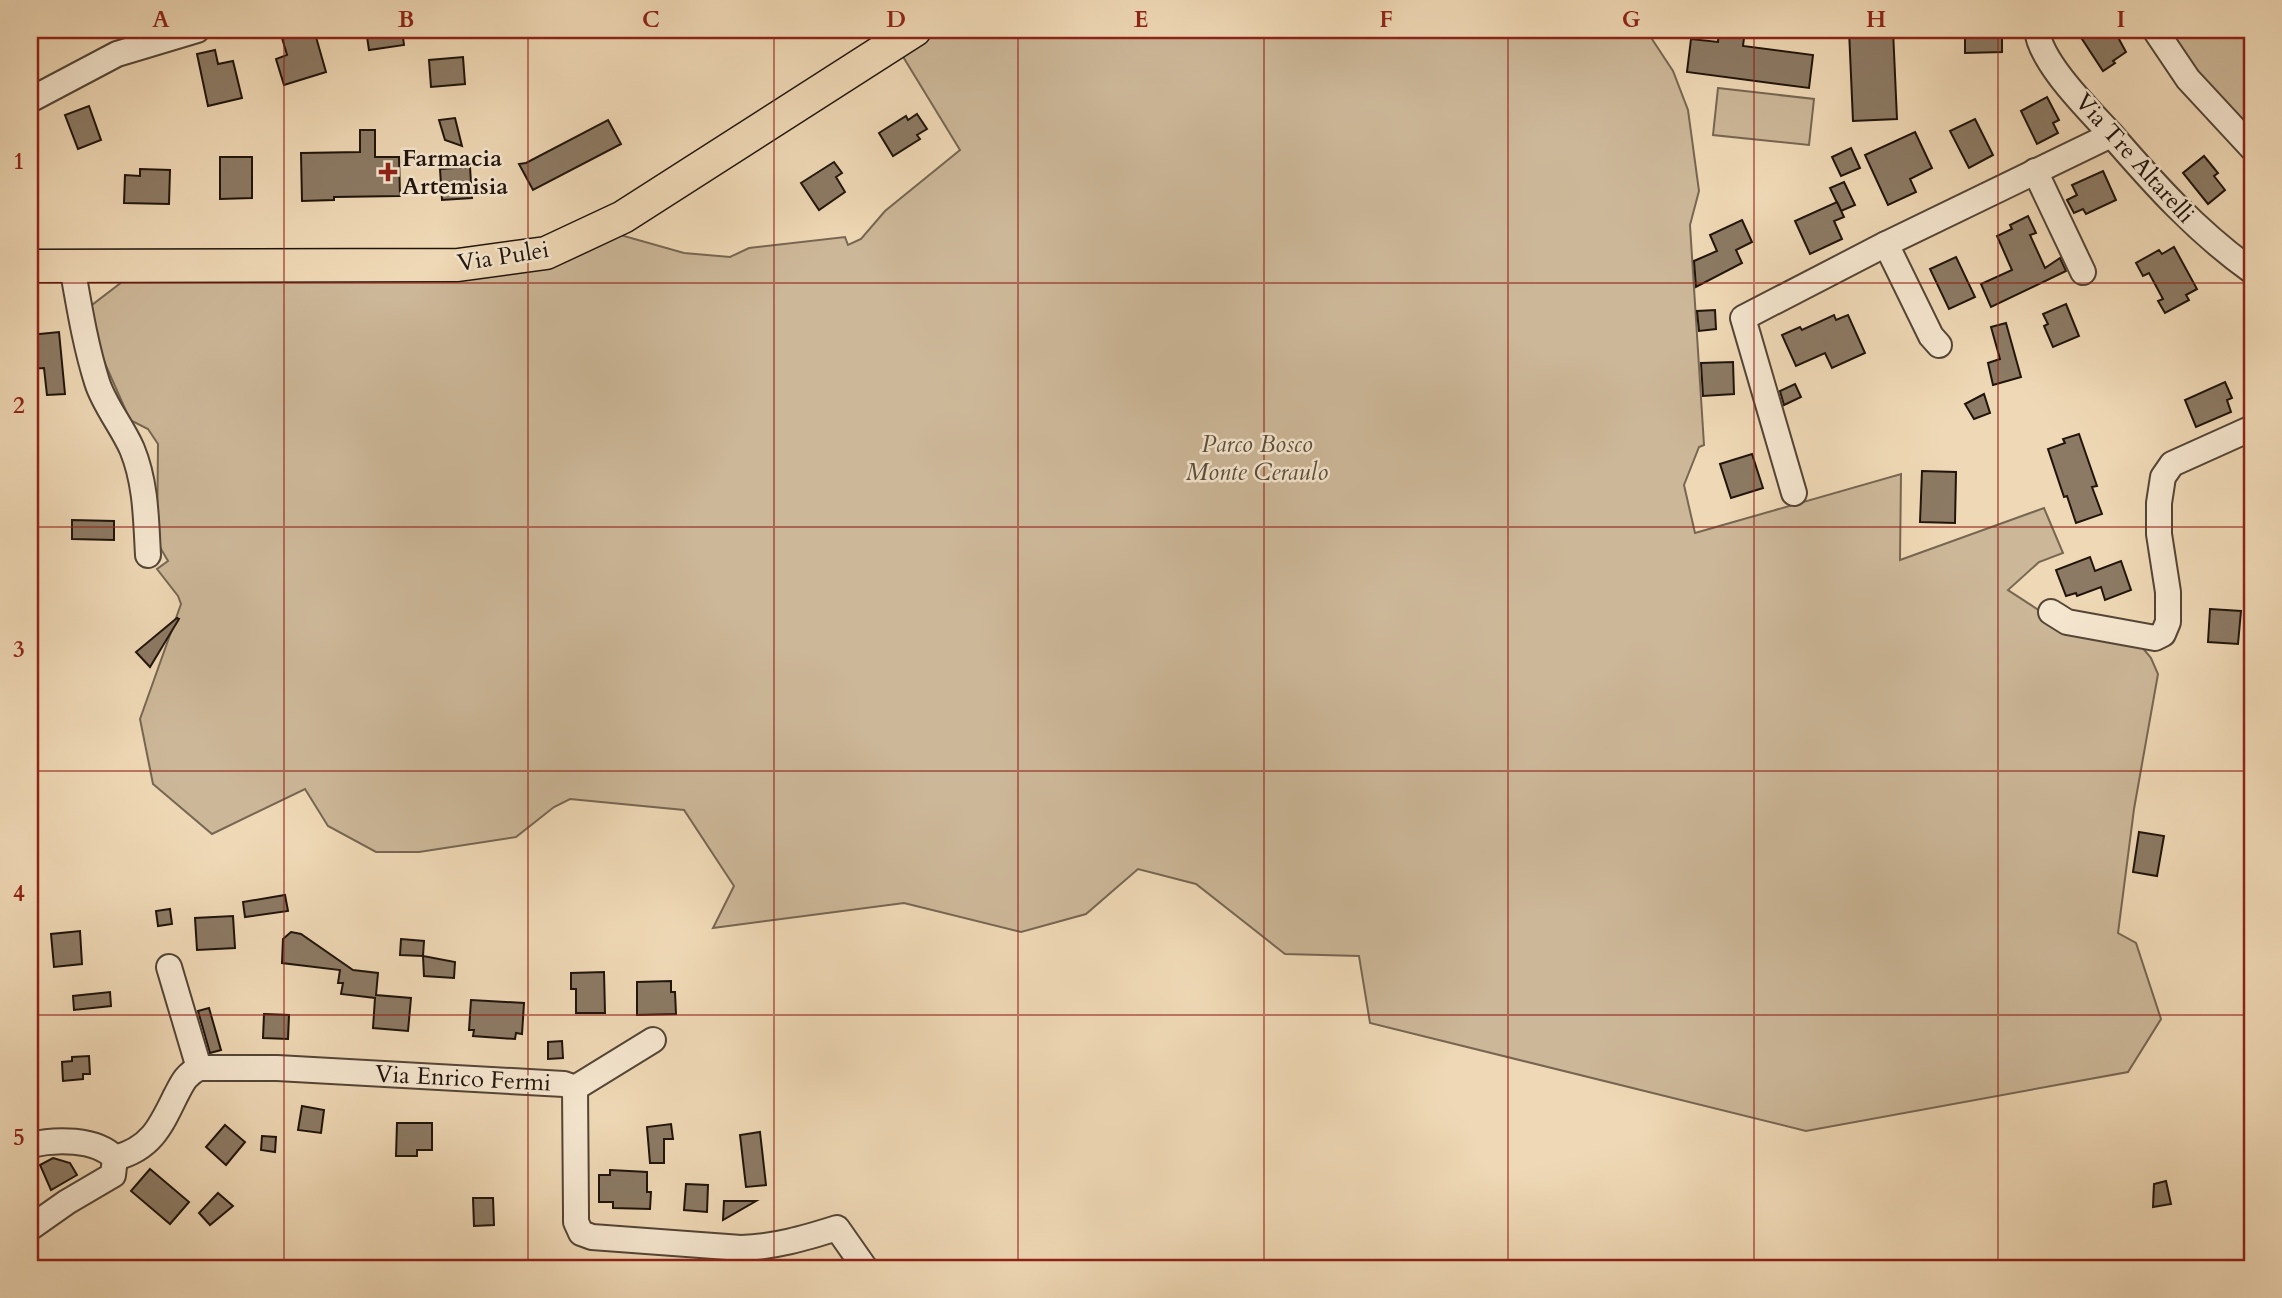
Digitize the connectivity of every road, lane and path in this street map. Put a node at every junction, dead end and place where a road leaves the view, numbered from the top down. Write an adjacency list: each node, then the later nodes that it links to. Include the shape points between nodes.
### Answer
1 (197, 30): 5 (street, via 117,54)
2 (915, 30): 10 (main road, Via Pulei, via 623,217 546,253 458,265)
3 (2037, 30): 6 (street, Via Tre Altarelli, via 2045,55)
4 (2155, 30): 7 (street, via 2188,79)
5 (30, 100)
6 (2111, 135): 8 (street); 12 (street, Via Tre Altarelli, via 2156,187)
7 (2252, 148)
8 (2035, 171): 9 (street); 13 (street)
9 (1886, 244): 14 (street); 16 (street, via 1743,318)
10 (72, 266): 11 (main road, Via Pulei); 17 (street, via 98,385 131,447 144,486)
11 (30, 267)
12 (2252, 271)
13 (2083, 272)
14 (1939, 345)
15 (2252, 428): 18 (street, via 2172,464 2163,477 2159,534 2168,592 2168,622 2163,634 2155,638 2067,622)
16 (1794, 493)
17 (148, 555)
18 (2051, 612)
19 (169, 967): 21 (street)
20 (653, 1040): 22 (street)
21 (199, 1068): 22 (street, Via Enrico Fermi, via 277,1068); 24 (street, via 182,1082 153,1137 134,1153)
22 (575, 1088): 26 (street, Via Enrico Fermi, via 576,1222 581,1233 741,1248 787,1244 837,1228)
23 (30, 1144): 24 (street, via 91,1144)
24 (115, 1158): 25 (street, via 113,1175)
25 (30, 1228)
26 (865, 1268)

